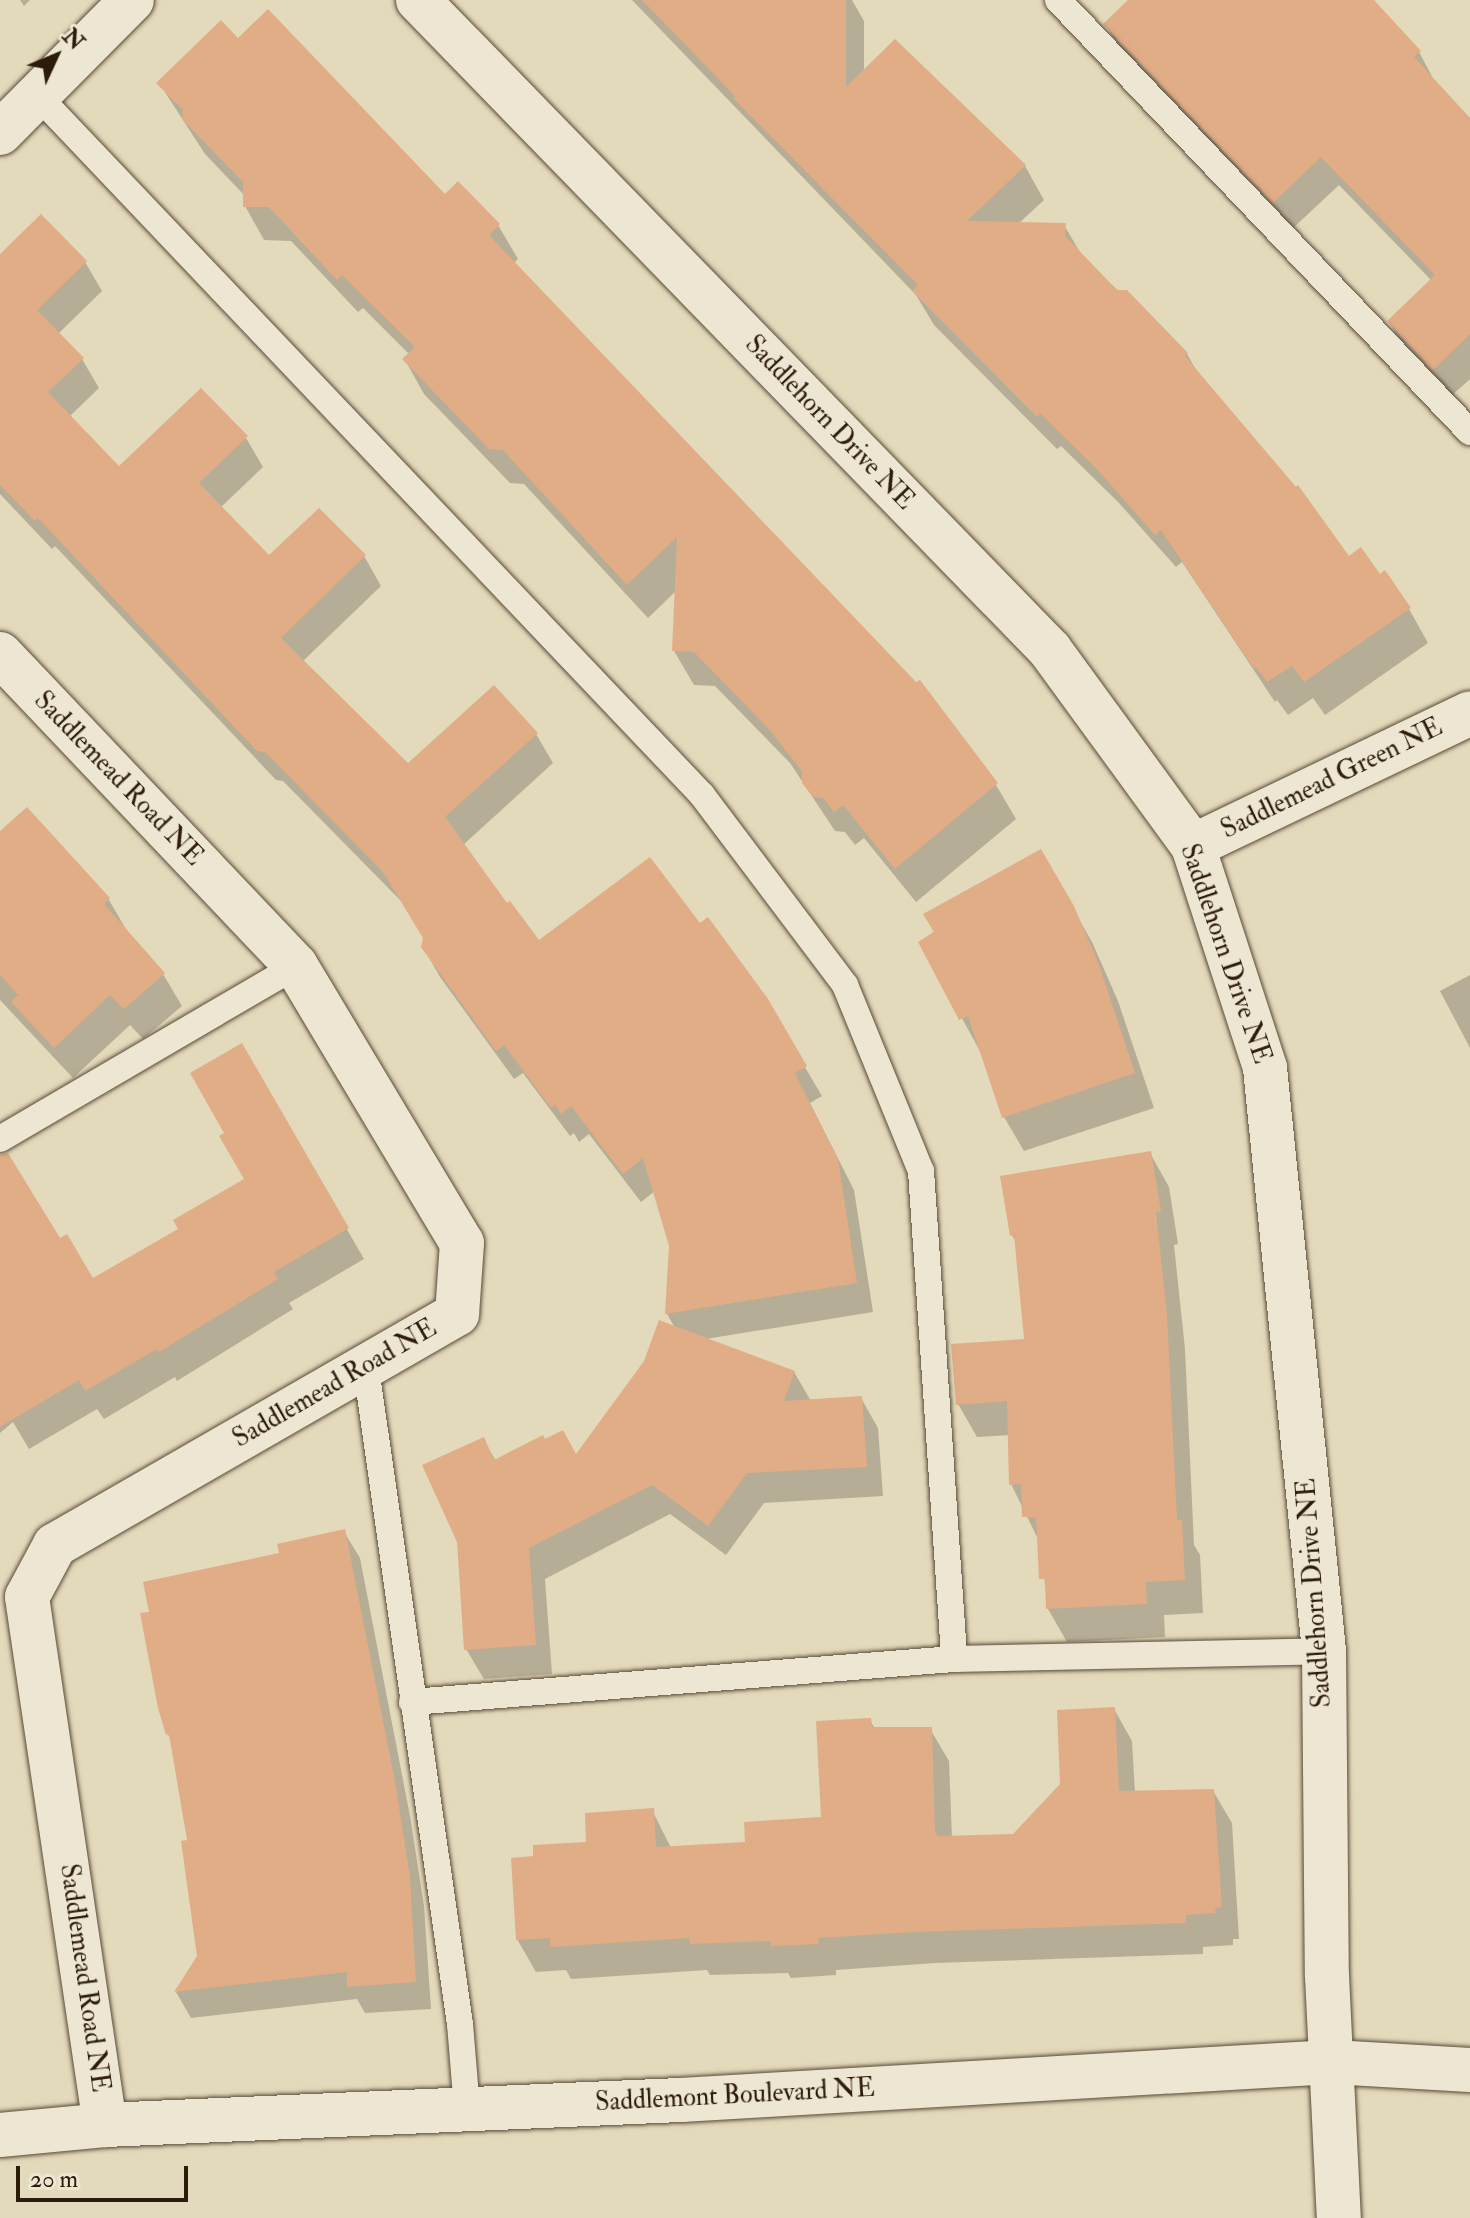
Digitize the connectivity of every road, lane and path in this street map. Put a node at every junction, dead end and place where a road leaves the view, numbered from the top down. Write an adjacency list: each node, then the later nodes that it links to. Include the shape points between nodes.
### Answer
1 (132, 0): 4 (street)
2 (418, 0): 10 (street, Saddlehorn Drive NE, via 1050,650)
3 (1058, 0): 6 (lane)
4 (38, 96): 5 (street); 15 (lane, via 702,795 845,985 921,1171)
5 (0, 133)
6 (1470, 432)
7 (0, 654): 8 (street, Saddlemead Road NE)
8 (15, 695): 11 (street, Saddlemead Road NE)
9 (1470, 713): 10 (street, Saddlemead Green NE)
10 (1193, 846): 14 (street, Saddlehorn Drive NE, via 1265,1068)
11 (296, 966): 12 (lane); 13 (street, Saddlemead Road NE, via 462,1243 457,1314)
12 (0, 1139)
13 (366, 1368): 16 (lane); 20 (street, Saddlemead Road NE, via 55,1545 27,1597)
14 (1324, 1651): 15 (lane); 17 (street, Saddlehorn Drive NE)
15 (954, 1659): 16 (lane)
16 (412, 1702): 19 (lane, via 460,2024)
17 (1332, 2062): 18 (street, Saddlemont Boulevard NE); 19 (street, Saddlemont Boulevard NE); 22 (street, Saddlehorn Drive NE)
18 (1470, 2070)
19 (467, 2109): 20 (street, Saddlemont Boulevard NE)
20 (105, 2125): 21 (street, Saddlemont Boulevard NE)
21 (0, 2135)
22 (1339, 2218)

